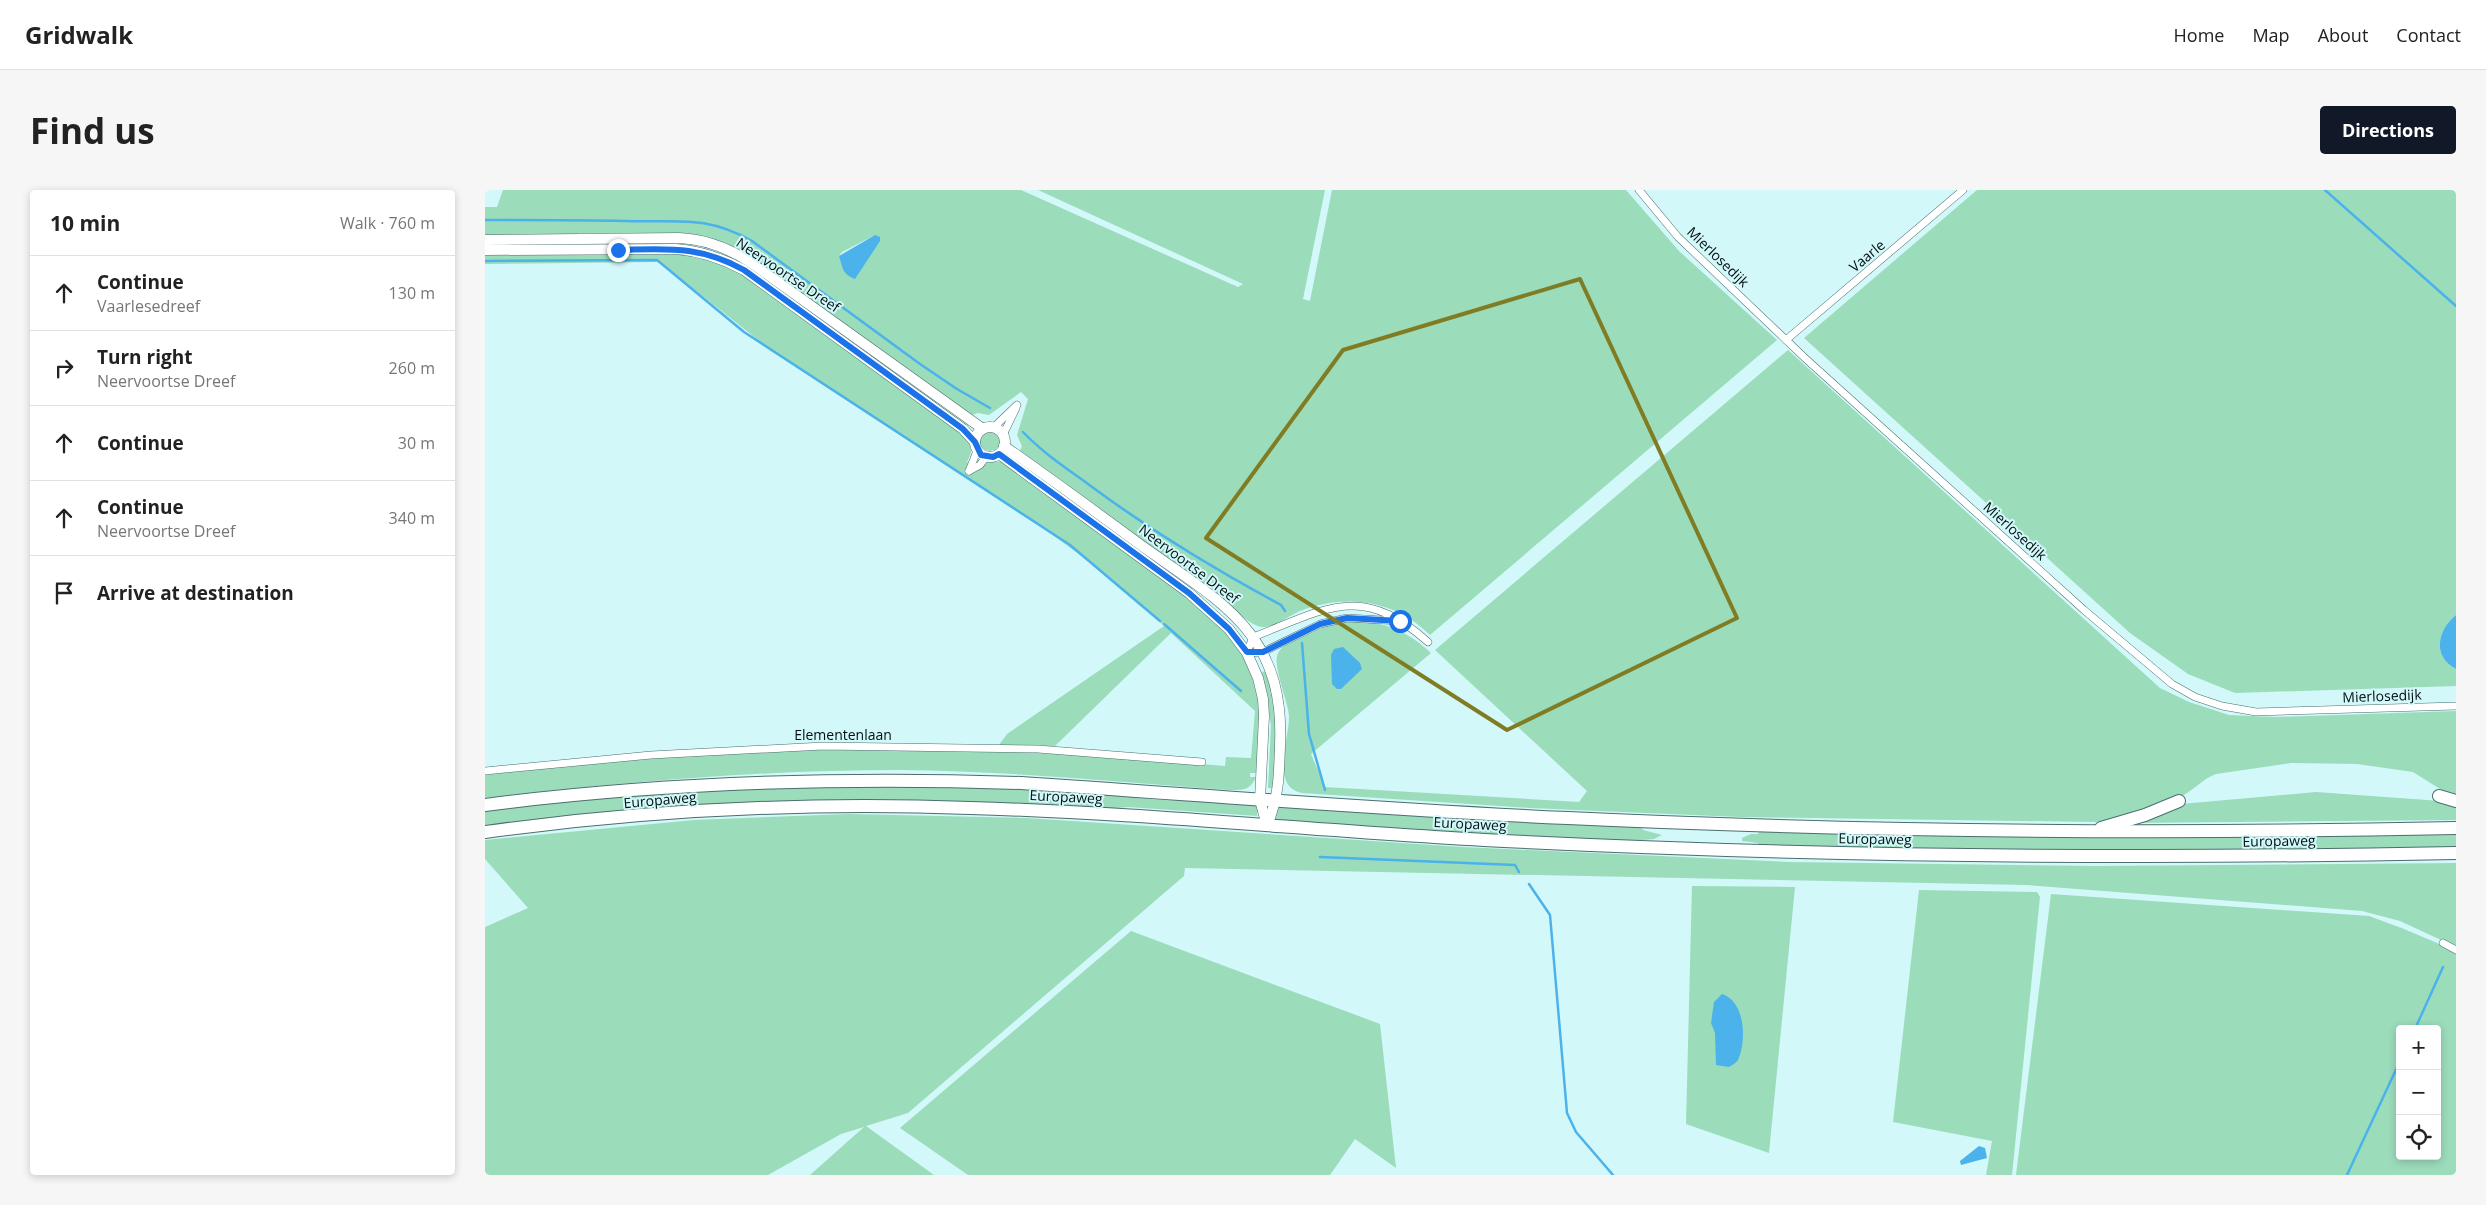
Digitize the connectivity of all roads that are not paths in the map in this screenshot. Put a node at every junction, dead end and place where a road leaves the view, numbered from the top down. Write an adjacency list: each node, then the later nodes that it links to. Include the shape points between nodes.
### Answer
1 (1639, 190): 5 (street, Mierlosedijk, via 1679,237)
2 (1963, 190): 5 (street, Vaarle)
3 (485, 240): 6 (street, Neervoortse Dreef, via 679,238 724,248 750,262)
4 (485, 250): 8 (street, Neervoortse Dreef, via 676,249 722,259 744,270 956,424)
5 (1786, 340): 15 (street, Mierlosedijk, via 2084,610 2172,684 2222,706 2256,712)
6 (988, 428): 7 (street, Neervoortse Dreef); 7 (street, via 1017,406); 8 (street, via 979,432)
7 (1003, 435): 9 (street)
8 (979, 450): 9 (street)
9 (1002, 450): 11 (street, Neervoortse Dreef, via 1222,602); 13 (street, Neervoortse Dreef, via 1189,593 1229,629)
10 (1400, 621): 11 (street, via 1381,610 1347,604 1322,610); 12 (street); 14 (street, via 1347,618 1320,624)
11 (1253, 637): 13 (street); 14 (street, Neervoortse Dreef)
12 (1428, 642)
13 (1247, 652): 14 (street); 19 (street, Neervoortse Dreef, via 1258,678 1264,716)
14 (1263, 652): 20 (street, Neervoortse Dreef, via 1273,681 1281,724)
15 (2456, 706)
16 (1202, 762): 17 (street, Elementenlaan, via 1029,749 823,746 651,755)
17 (485, 771)
18 (2439, 796): 22 (highway)
19 (1260, 800): 20 (highway, Europaweg); 23 (highway, Europaweg, via 1021,783 842,780 598,792); 24 (street, Neervoortse Dreef)
20 (1276, 801): 24 (street, Neervoortse Dreef); 27 (highway, Europaweg, via 1601,820)
21 (2179, 801): 27 (highway)
22 (2456, 801)
23 (485, 805)
24 (1267, 826): 26 (highway, Europaweg, via 1006,809 848,806 689,812); 28 (highway, Europaweg, via 1733,851 2139,857)
25 (2456, 828): 27 (highway, Europaweg)
26 (485, 832)
27 (2089, 832)
28 (2456, 853)
29 (2443, 943): 30 (street)
30 (2456, 950)

